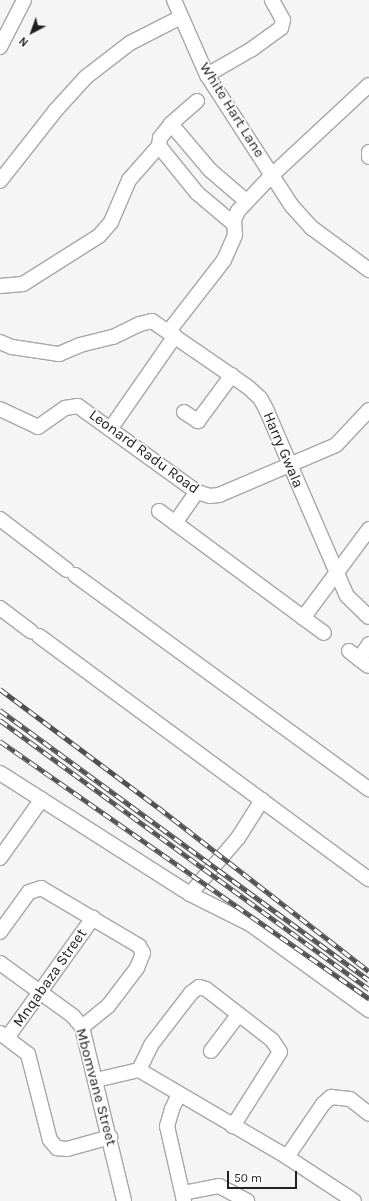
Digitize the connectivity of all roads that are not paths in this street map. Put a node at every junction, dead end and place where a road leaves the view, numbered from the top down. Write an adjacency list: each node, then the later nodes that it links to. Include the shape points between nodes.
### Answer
1 (24, 0): 5 (street)
2 (174, 0): 4 (street, White Hart Lane)
3 (272, 0): 6 (street, via 283,20 281,28)
4 (181, 18): 6 (street, White Hart Lane); 14 (street, via 130,42 86,77 55,111)
5 (0, 47)
6 (208, 75): 13 (street, White Hart Lane)
7 (369, 85): 13 (street)
8 (197, 101): 9 (street)
9 (171, 124): 10 (street, via 160,138); 15 (street, via 210,170)
10 (159, 146): 16 (street, via 197,193); 18 (street, via 129,180 111,222 99,236 23,284)
11 (369, 152): 12 (street)
12 (369, 157)
13 (272, 175): 15 (street); 17 (street, White Hart Lane, via 291,205 307,223)
14 (0, 181)
15 (246, 201): 16 (street, via 235,216)
16 (234, 224): 19 (street, via 235,235 224,260)
17 (369, 270)
18 (0, 286)
19 (172, 334): 20 (street, Harry Gwala, via 152,321 113,337 80,345 59,354 12,347); 21 (street, Harry Gwala); 25 (street)
20 (0, 342)
21 (232, 375): 24 (street, via 198,421); 26 (street, Harry Gwala, via 260,398)
22 (0, 409): 25 (street, Leonard Radu Road, via 38,427 73,405 84,409)
23 (369, 410): 26 (street, Leonard Radu Road, via 336,444)
24 (184, 412)
25 (110, 428): 27 (street, Leonard Radu Road)
26 (289, 465): 27 (street, Leonard Radu Road, via 219,495 210,496); 32 (street, Harry Gwala)
27 (198, 492): 30 (street)
28 (159, 511): 30 (street)
29 (0, 520): 40 (street)
30 (176, 523): 35 (street)
31 (369, 529): 32 (street)
32 (337, 575): 34 (street, Harry Gwala, via 350,601); 35 (street)
33 (0, 608): 42 (street)
34 (369, 617)
35 (304, 618): 36 (street)
36 (324, 633)
37 (369, 644): 38 (street)
38 (359, 658)
39 (0, 773): 41 (street)
40 (369, 789)
41 (42, 799): 43 (street); 45 (street)
42 (262, 800): 44 (street); 45 (street, via 238,838)
43 (0, 858)
44 (369, 879)
45 (190, 894): 50 (street, via 250,924)
46 (93, 918): 47 (street, via 46,890 36,888 25,896); 49 (street, Mnqabaza Street); 52 (street, via 136,943 143,953 140,962 112,1002)
47 (0, 932)
48 (0, 963): 49 (street, Mbomvane Street)
49 (40, 992): 52 (street, Mbomvane Street, via 73,1016); 53 (street, Mnqabaza Street)
50 (369, 1010)
51 (239, 1014): 54 (street); 55 (street, via 206,989 196,988 151,1045); 59 (street, via 277,1044 280,1052)
52 (82, 1027): 56 (street, Mbomvane Street)
53 (4, 1035): 60 (street, Mnqabaza Street, via 30,1059 50,1140 57,1148 67,1149)
54 (211, 1052)
55 (139, 1070): 56 (street); 57 (street)
56 (96, 1080): 60 (street, Mbomvane Street)
57 (179, 1094): 59 (street); 62 (street, via 167,1126)
58 (369, 1114): 61 (street, via 344,1096 331,1097 323,1104)
59 (233, 1126): 61 (street)
60 (110, 1137): 63 (street, Mbomvane Street)
61 (287, 1157): 65 (street)
62 (184, 1197): 64 (street, via 219,1186)
63 (124, 1201)
64 (247, 1201)
65 (354, 1201)

